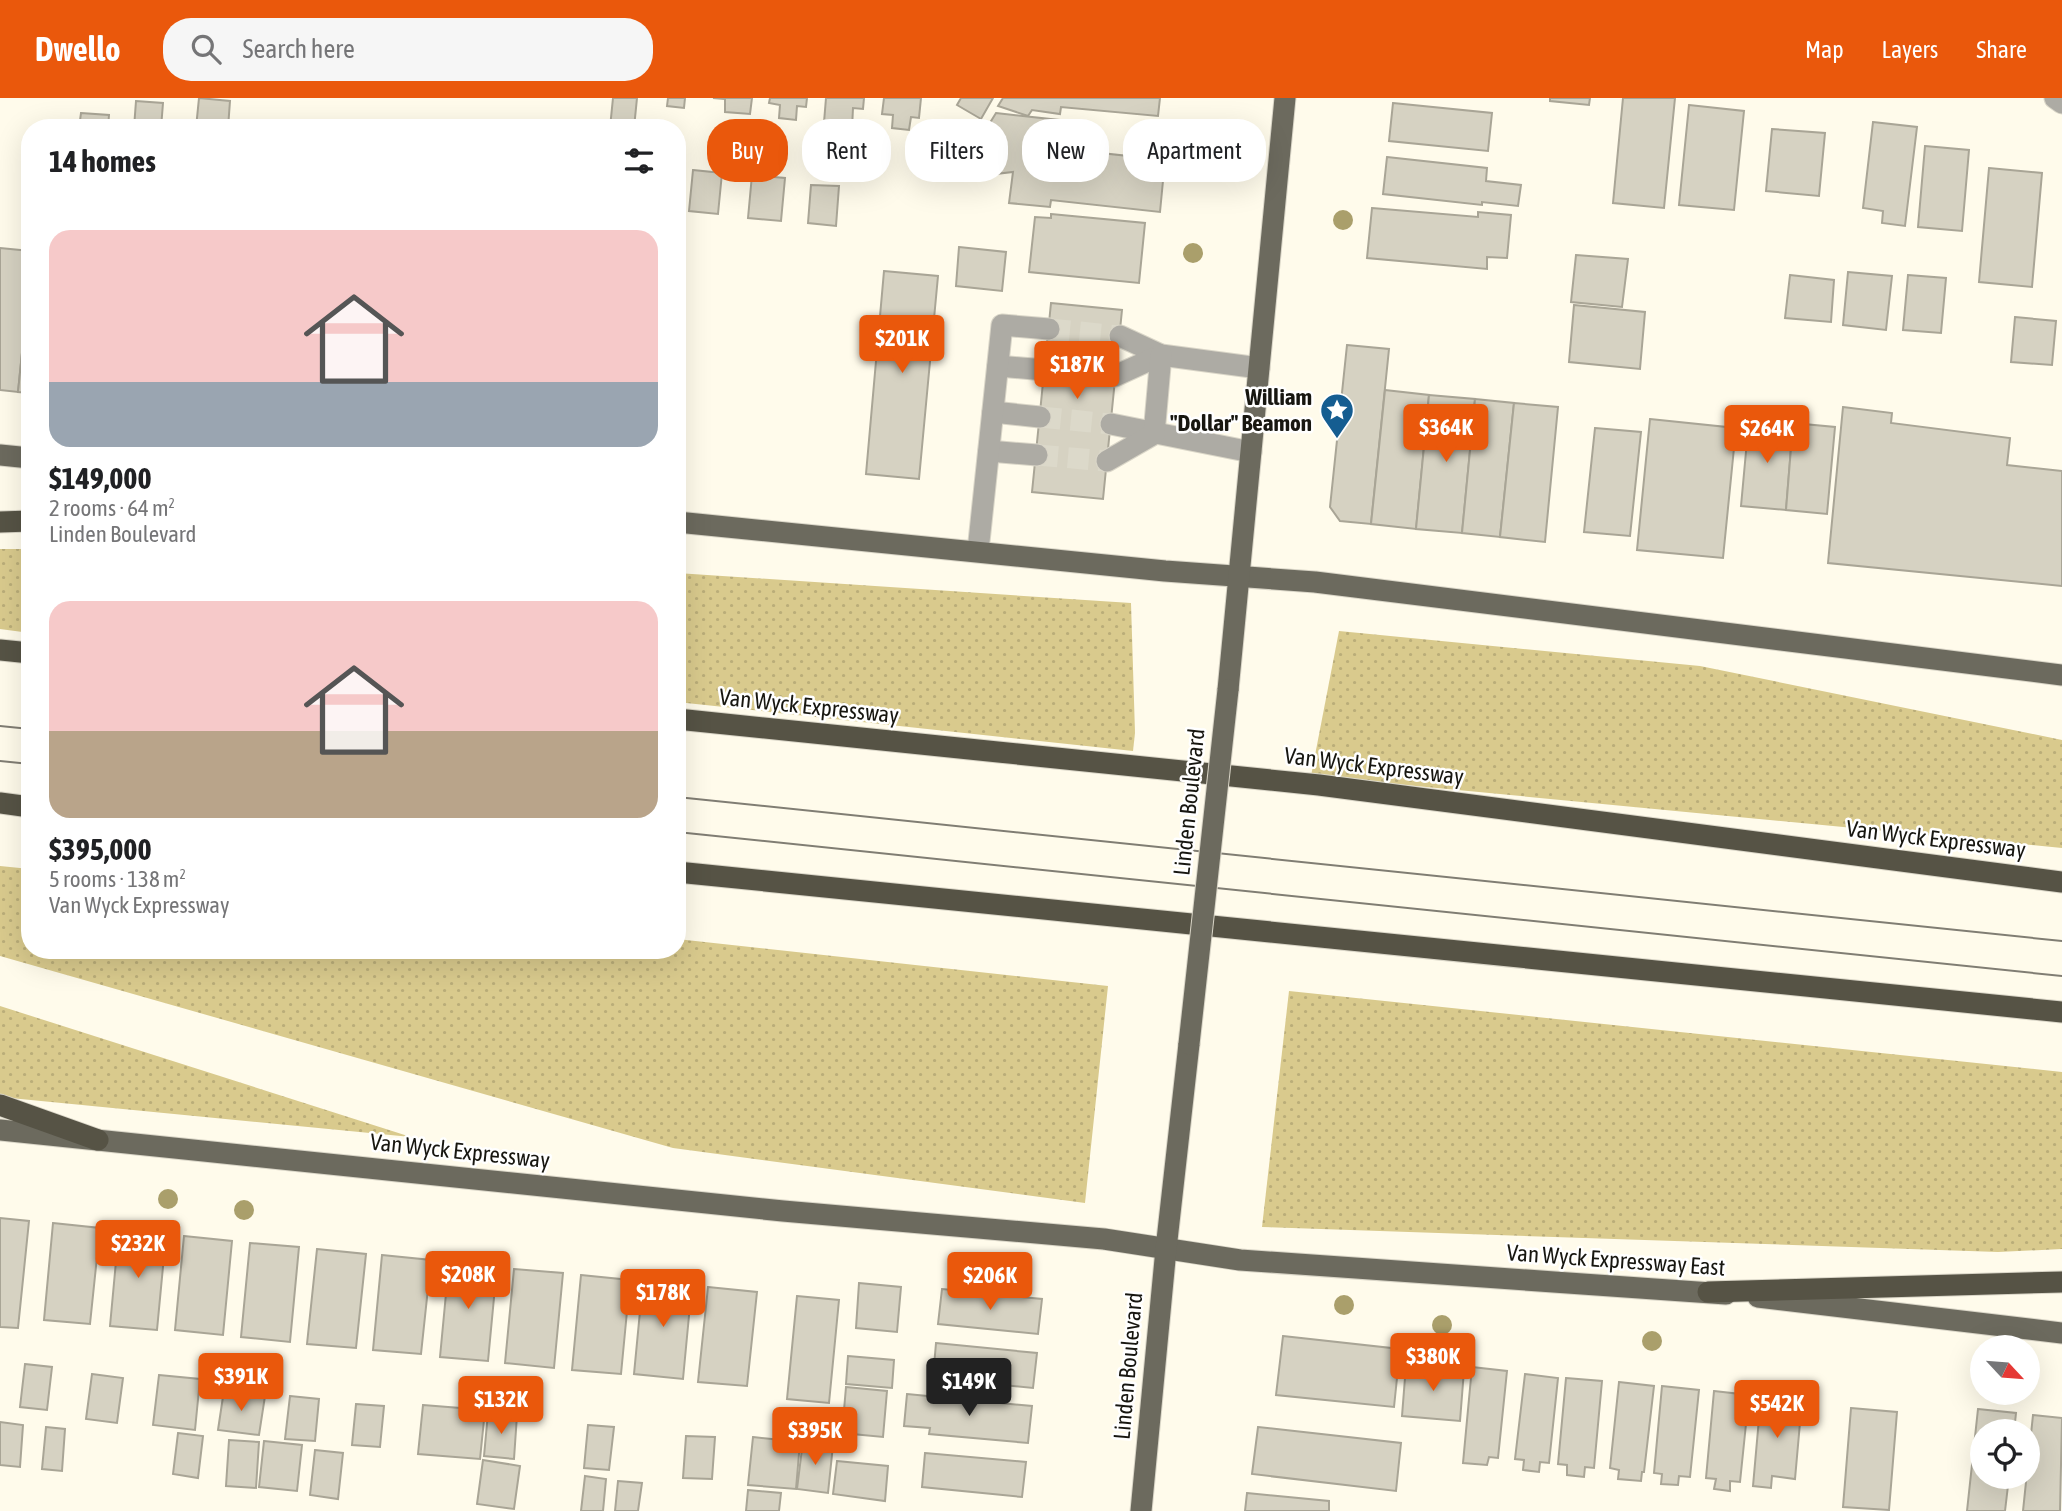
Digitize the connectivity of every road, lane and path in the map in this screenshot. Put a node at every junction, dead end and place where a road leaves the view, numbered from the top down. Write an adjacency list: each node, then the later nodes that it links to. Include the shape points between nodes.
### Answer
1 (1285, 98): 8 (main road, Linden Boulevard)
2 (2055, 98): 3 (street)
3 (2062, 103)
4 (1049, 329): 7 (street, via 1002,325)
5 (1119, 336): 6 (street)
6 (1161, 355): 8 (street); 10 (street); 14 (street)
7 (998, 366): 9 (street); 11 (street)
8 (1259, 368): 16 (main road, Linden Boulevard)
9 (1045, 370)
10 (1115, 376)
11 (993, 412): 12 (street); 15 (street)
12 (1040, 417)
13 (1111, 424): 14 (street)
14 (1154, 434): 16 (street); 20 (street)
15 (989, 452): 18 (street); 24 (street)
16 (1251, 452): 25 (main road, Linden Boulevard)
17 (0, 455): 19 (main road)
18 (1037, 455)
19 (21, 457)
20 (1107, 461)
21 (21, 521): 22 (highway)
22 (0, 522)
23 (686, 523): 24 (main road)
24 (978, 551): 25 (main road)
25 (1239, 576): 28 (main road); 38 (main road, Linden Boulevard, bridge)
26 (0, 650): 27 (highway)
27 (21, 652)
28 (2062, 675)
29 (686, 720): 33 (highway, Van Wyck Expressway, via 1320,785)
30 (0, 803): 31 (highway)
31 (21, 806)
32 (686, 873): 34 (highway)
33 (2062, 882)
34 (2062, 1012)
35 (0, 1105): 37 (highway)
36 (0, 1130): 37 (main road, Van Wyck Expressway)
37 (98, 1140): 38 (main road, Van Wyck Expressway, via 1104,1239)
38 (1166, 1249): 40 (main road, Van Wyck Expressway East, via 1240,1260); 42 (main road, Linden Boulevard)
39 (2062, 1282): 40 (highway)
40 (1709, 1292): 41 (main road, Van Wyck Expressway East)
41 (2062, 1333)
42 (1141, 1511)

